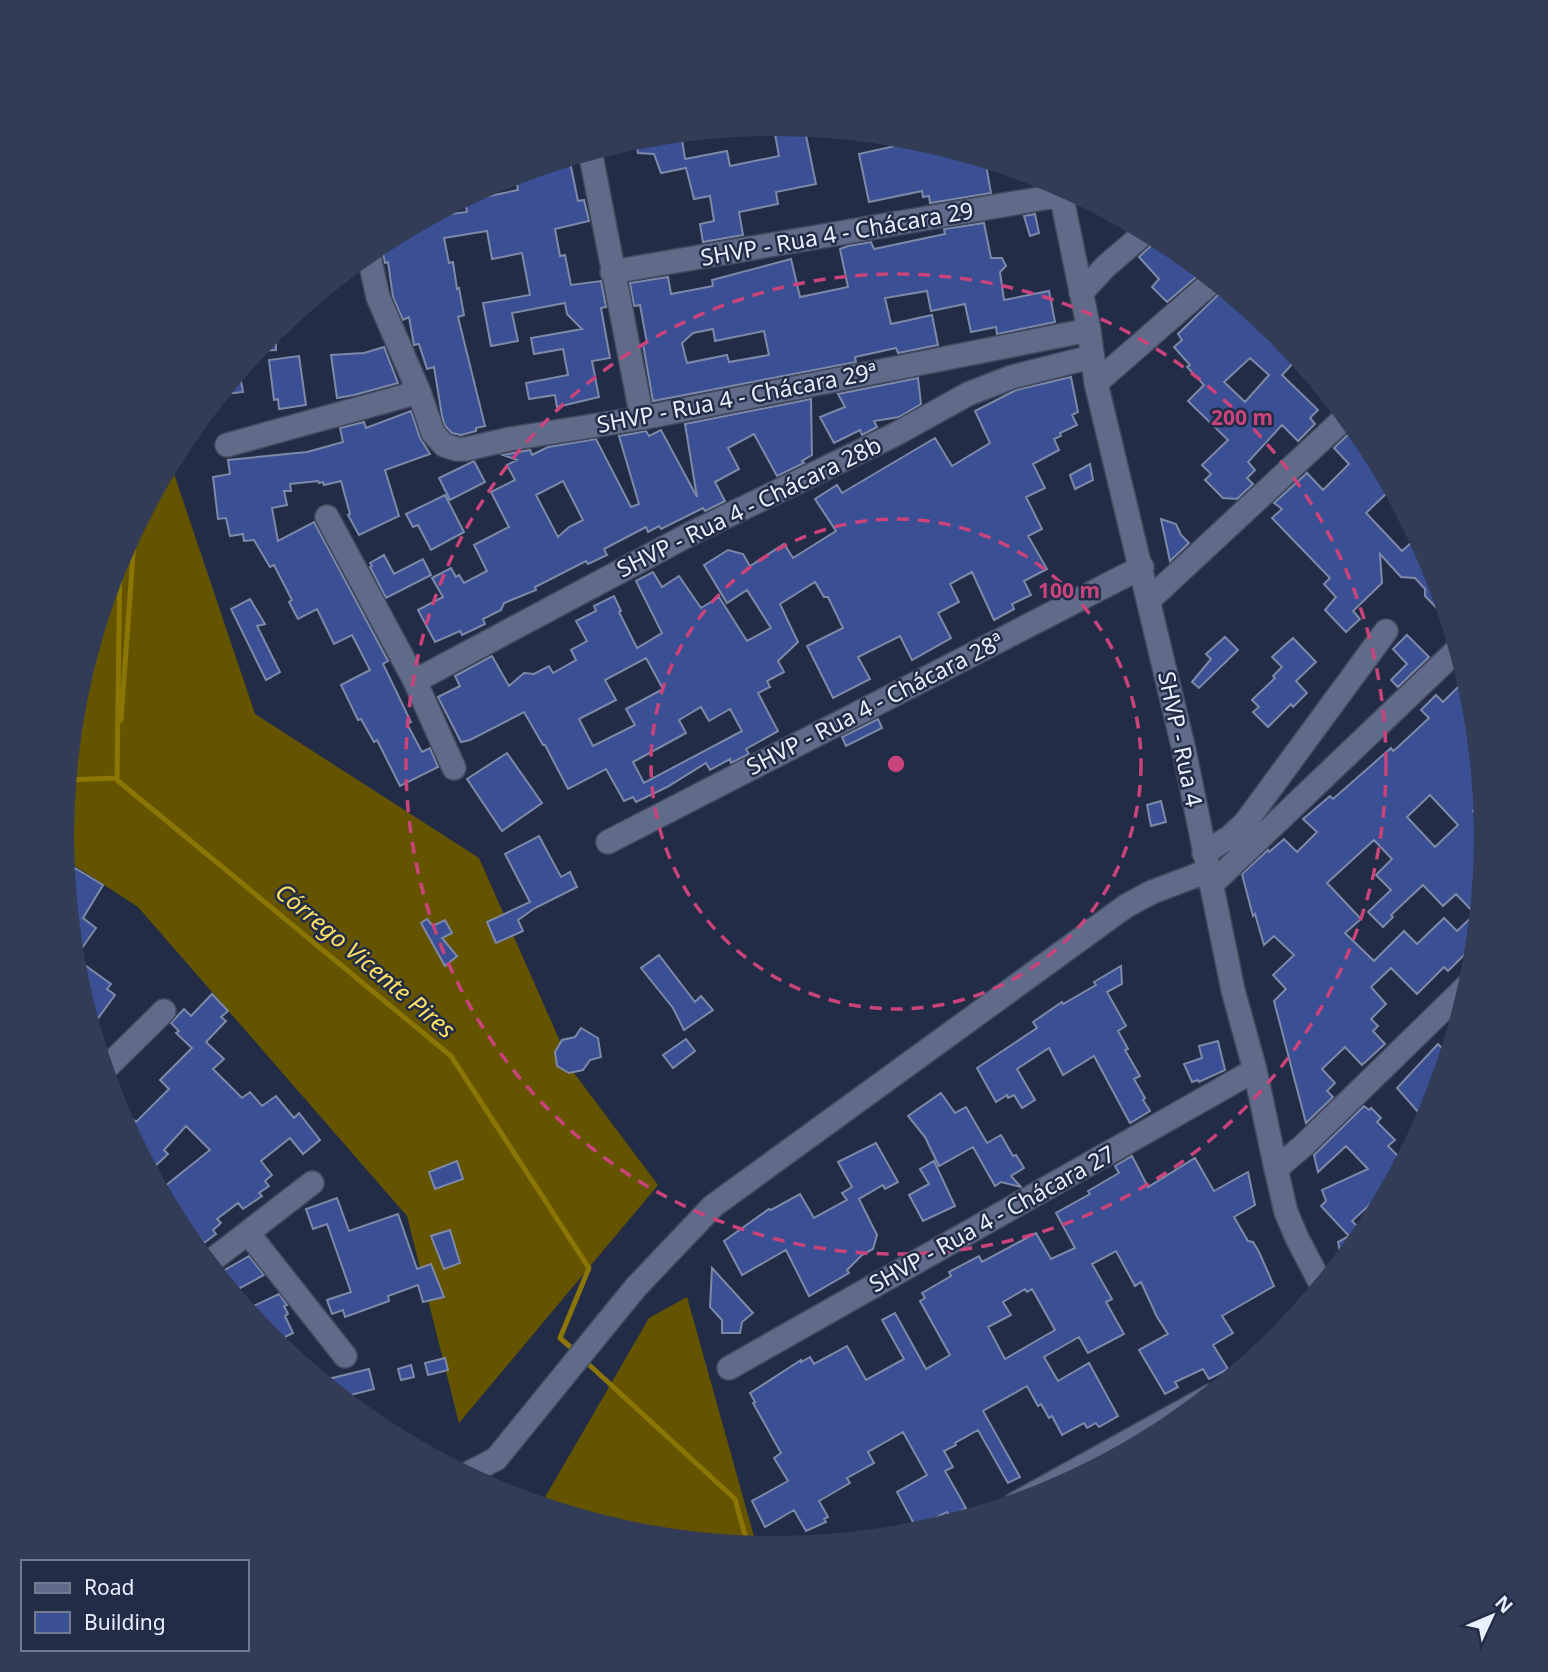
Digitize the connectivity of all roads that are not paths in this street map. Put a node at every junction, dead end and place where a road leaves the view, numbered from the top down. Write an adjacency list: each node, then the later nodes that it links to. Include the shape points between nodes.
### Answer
1 (592, 159): 6 (street)
2 (1049, 192): 6 (street, SHVP - Rua 4 - Chácara 29)
3 (1063, 198): 8 (street, SHVP - Rua 4)
4 (1138, 238): 8 (street)
5 (371, 264): 12 (street, SHVP - Rua 4 - Chácara 29ª, via 378,297)
6 (612, 272): 13 (street)
7 (1207, 286): 11 (street)
8 (1081, 293): 9 (street, SHVP - Rua 4)
9 (1089, 330): 10 (street, SHVP - Rua 4); 13 (street, SHVP - Rua 4 - Chácara 29ª)
10 (1091, 357): 11 (street, SHVP - Rua 4); 21 (street, SHVP - Rua 4 - Chácara 28b, via 1012,377 968,394)
11 (1096, 383): 17 (street, SHVP - Rua 4)
12 (419, 392): 13 (street, SHVP - Rua 4 - Chácara 29ª, via 433,433 444,445 456,449); 15 (street)
13 (642, 418)
14 (1339, 423): 18 (street)
15 (227, 445)
16 (327, 517): 21 (street)
17 (1142, 567): 18 (street, SHVP - Rua 4); 23 (street, SHVP - Rua 4 - Chácara 28ª)
18 (1149, 600): 24 (street, SHVP - Rua 4)
19 (1386, 631): 24 (street)
20 (1451, 655): 24 (street)
21 (415, 681): 22 (street)
22 (454, 768)
23 (608, 842)
24 (1208, 870): 28 (street, SHVP - Rua 4); 36 (street, via 1126,906 713,1206 636,1287 496,1459)
25 (1456, 997): 29 (street)
26 (164, 1011): 27 (street)
27 (112, 1063)
28 (1255, 1070): 29 (street, SHVP - Rua 4); 35 (street, SHVP - Rua 4 - Chácara 27)
29 (1276, 1169): 33 (street, SHVP - Rua 4, via 1286,1212)
30 (312, 1183): 31 (street)
31 (248, 1233): 32 (street); 34 (street)
32 (215, 1258)
33 (1318, 1277)
34 (345, 1356)
35 (729, 1368)
36 (476, 1469)

